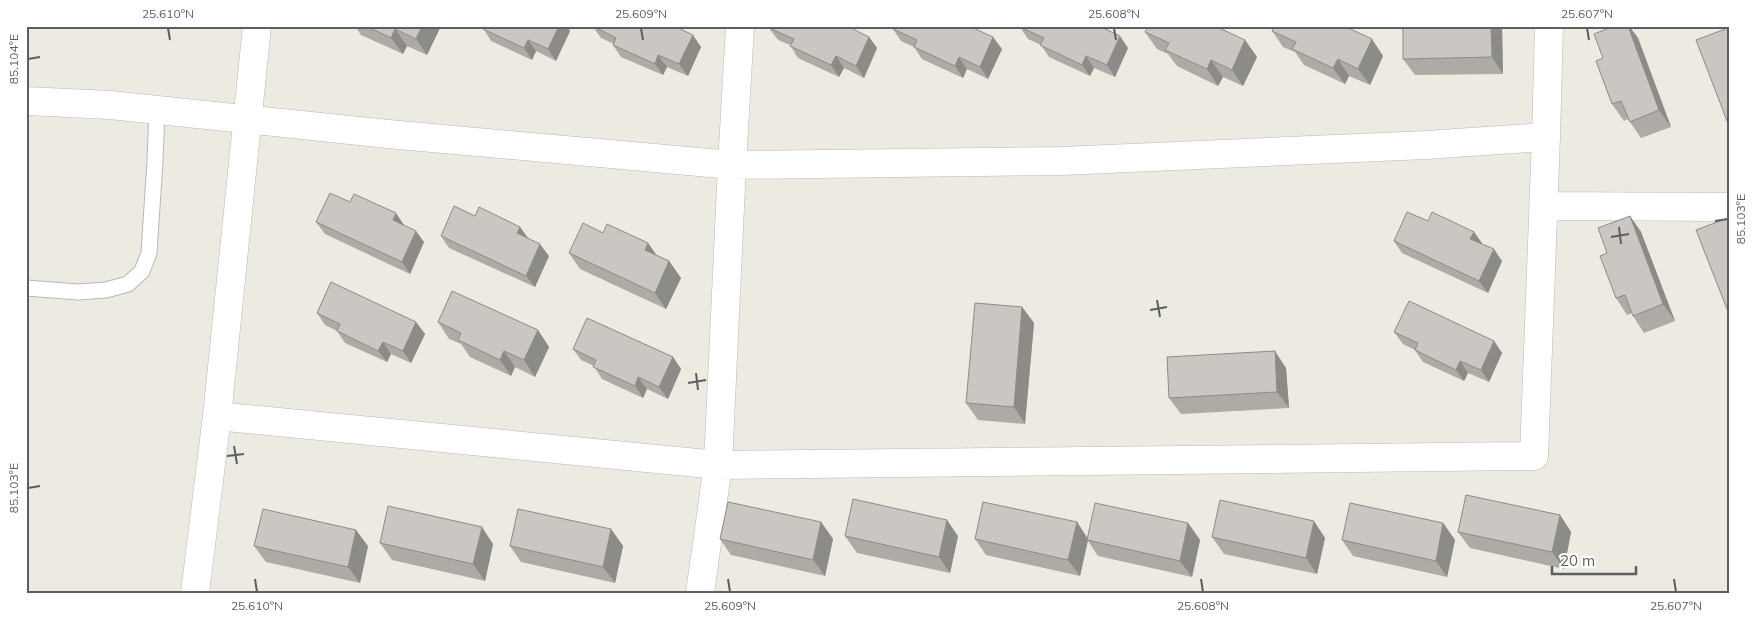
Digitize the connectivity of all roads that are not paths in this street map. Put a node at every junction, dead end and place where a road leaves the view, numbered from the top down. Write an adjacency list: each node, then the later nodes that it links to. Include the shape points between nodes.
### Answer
1 (257, 26): 6 (street)
2 (740, 26): 8 (street)
3 (1549, 26): 7 (street)
4 (26, 101): 5 (street)
5 (157, 109): 6 (street); 11 (lane, via 149,253 142,271 128,284 106,290 78,292)
6 (249, 119): 8 (street); 12 (street)
7 (1546, 137): 8 (street, via 1062,161); 9 (street)
8 (732, 165): 13 (street)
9 (1544, 206): 10 (street); 13 (street, via 1534,456)
10 (1729, 207)
11 (26, 288)
12 (217, 416): 13 (street); 14 (street)
13 (718, 465): 15 (street)
14 (194, 593)
15 (700, 593)

